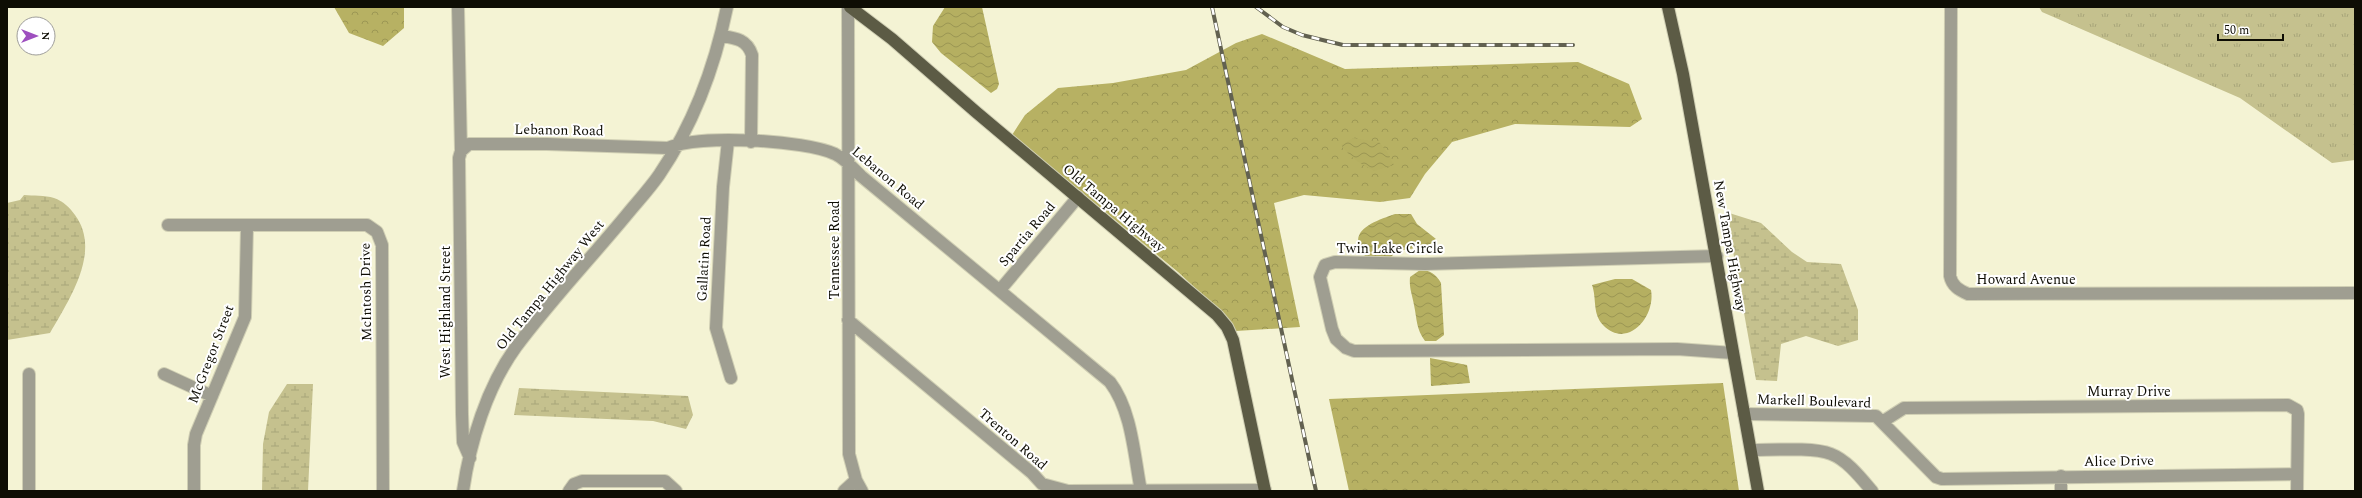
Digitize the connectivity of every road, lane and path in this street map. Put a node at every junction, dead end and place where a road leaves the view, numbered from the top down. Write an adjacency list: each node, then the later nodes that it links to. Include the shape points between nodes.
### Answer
1 (458, 7): 10 (street, West Highland Street)
2 (726, 7): 6 (street, Old Tampa Highway West)
3 (849, 7): 11 (street, Tennessee Road); 12 (main road, Old Tampa Highway, via 892,38)
4 (1668, 7): 15 (main road, New Tampa Highway)
5 (1951, 7): 17 (street, Howard Avenue, via 1950,276 1956,287 1968,294)
6 (721, 36): 8 (street, via 738,38 750,48 752,54); 9 (street, Old Tampa Highway West, via 698,104)
7 (728, 141): 8 (street, Lebanon Road); 9 (street, Lebanon Road, via 701,140); 22 (street, Gallatin Road, via 723,187 716,328)
8 (751, 142): 11 (street, Lebanon Road, via 802,144 837,155)
9 (678, 144): 10 (street, Lebanon Road, via 668,148 469,144); 27 (street, Old Tampa Highway West, via 659,175 516,348 503,368 486,405)
10 (461, 151): 27 (street, West Highland Street, via 461,394 463,442)
11 (848, 163): 16 (street, Lebanon Road, via 860,176); 18 (street, Tennessee Road)
12 (1078, 197): 16 (street, Spartia Road); 35 (main road, Old Tampa Highway, via 1205,303 1227,327 1234,347)
13 (168, 225): 14 (street, McIntosh Drive)
14 (247, 226): 23 (street, McGregor Street, via 246,313); 38 (street, McIntosh Drive, via 367,225 381,237)
15 (1717, 256): 19 (main road, New Tampa Highway); 19 (street, Twin Lake Circle, via 1425,264 1335,262 1326,265 1320,277 1334,334 1346,348 1354,351 1677,349)
16 (1000, 290): 42 (street, Lebanon Road, via 1110,382 1124,408)
17 (2355, 293)
18 (848, 320): 30 (street, Tennessee Road, via 849,454); 33 (street, Trenton Road, via 1032,473)
19 (1733, 353): 24 (main road, New Tampa Highway)
20 (29, 374): 36 (street)
21 (164, 374): 23 (street)
22 (730, 378)
23 (212, 396): 37 (street, McGregor Street, via 194,445)
24 (1744, 414): 25 (street, Markell Boulevard, via 1876,416); 26 (main road, New Tampa Highway)
25 (1882, 422): 28 (street, Murray Drive, via 1904,408 2288,405 2297,410 2298,414); 31 (street, Markell Boulevard)
26 (1751, 450): 43 (main road, New Tampa Highway); 44 (street, via 1832,454 1859,476)
27 (470, 458): 39 (street)
28 (2297, 474): 29 (street, Alice Drive); 46 (street, Murray Drive)
29 (2061, 476): 31 (street, Alice Drive); 45 (street)
30 (856, 480): 40 (street); 41 (street, Tennessee Road)
31 (1942, 485)
32 (673, 487): 34 (street, via 665,481 582,481)
33 (1042, 488): 42 (street, Trenton Road)
34 (571, 489)
35 (1265, 490): 42 (street, Trenton Road)
36 (29, 491)
37 (194, 491)
38 (383, 491)
39 (464, 491)
40 (844, 491)
41 (862, 491)
42 (1141, 491)
43 (1758, 491)
44 (1872, 491)
45 (2061, 491)
46 (2297, 491)

